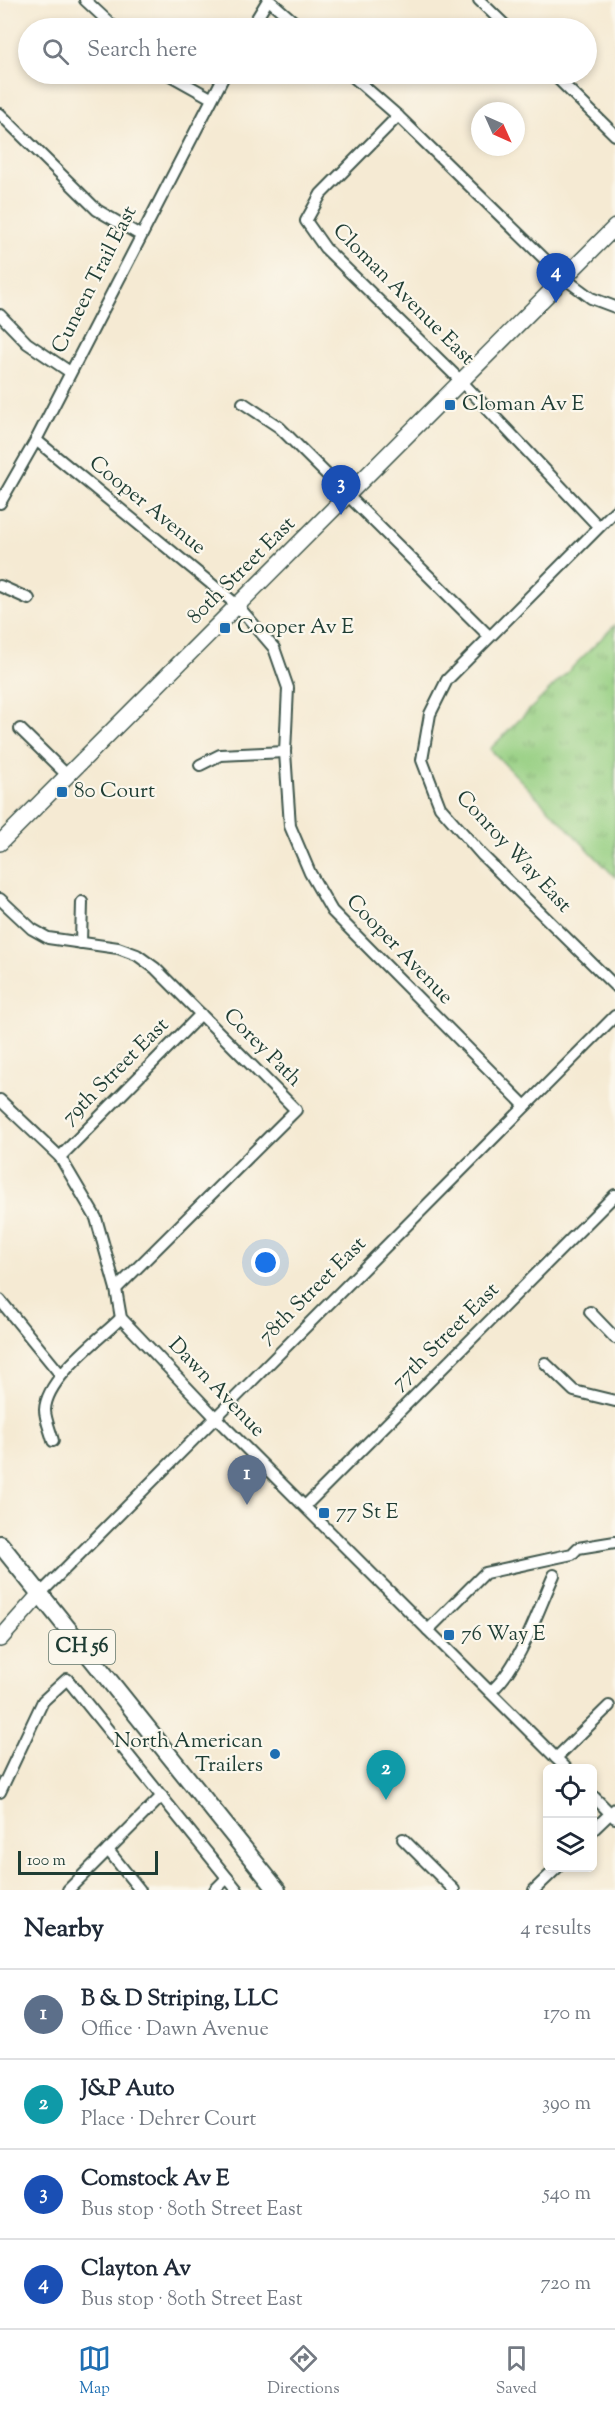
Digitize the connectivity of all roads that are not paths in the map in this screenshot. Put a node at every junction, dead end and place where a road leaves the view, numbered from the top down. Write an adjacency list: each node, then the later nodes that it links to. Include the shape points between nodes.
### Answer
1 (85, 0): 4 (street)
2 (268, 0): 5 (street); 6 (street)
3 (479, 0): 7 (street)
4 (104, 18)
5 (257, 18)
6 (289, 18)
7 (498, 18)
8 (186, 84): 12 (street)
9 (219, 84): 12 (street, Cuneen Trail East)
10 (361, 84): 14 (street)
11 (564, 84): 15 (street)
12 (211, 98): 17 (street, Cuneen Trail East)
13 (0, 114): 17 (street, via 98,210)
14 (398, 116): 18 (street); 22 (street, Cloman Avenue East, via 321,194 306,221 325,249)
15 (615, 135)
16 (615, 227): 18 (street, 80th Street East)
17 (140, 235): 21 (street, Cuneen Trail East)
18 (564, 278): 19 (street, via 591,298); 22 (street, 80th Street East)
19 (615, 308)
20 (0, 315): 21 (street, via 27,343)
21 (70, 372): 24 (street, Cuneen Trail East)
22 (462, 382): 25 (street, 80th Street East); 28 (street, Cloman Avenue East)
23 (243, 403): 25 (street, via 279,426)
24 (36, 440): 26 (street, Cuneen Trail East); 31 (street, Cooper Avenue)
25 (349, 494): 31 (street, 80th Street East); 32 (street)
26 (0, 503)
27 (615, 511): 28 (street, Conroy Way East)
28 (598, 526): 32 (street, Conroy Way East)
29 (0, 586): 30 (street)
30 (29, 599)
31 (237, 605): 34 (street, Cooper Avenue, via 274,648 288,688); 36 (street, 80th Street East)
32 (489, 636): 41 (street, Conroy Way East, via 447,680 430,714 422,760 440,807 482,855)
33 (20, 729): 36 (street)
34 (285, 752): 35 (street, via 220,755); 45 (street, Cooper Avenue, via 290,826 309,873 332,911)
35 (200, 765)
36 (67, 775): 37 (street, 80th Street East)
37 (0, 843)
38 (0, 900): 40 (street, Corey Path, via 48,938)
39 (82, 902): 40 (street)
40 (81, 943): 42 (street, Corey Path, via 118,948 136,955 155,968)
41 (615, 986)
42 (201, 1014): 46 (street, 79th Street East); 48 (street, Corey Path, via 296,1110)
43 (615, 1016): 45 (street, 78th Street East)
44 (0, 1100): 46 (street)
45 (525, 1106): 56 (street, 78th Street East)
46 (60, 1157): 48 (street, via 96,1218)
47 (615, 1195): 58 (street, 77th Street East)
48 (116, 1289): 51 (street)
49 (0, 1300): 54 (street)
50 (590, 1312): 52 (street)
51 (121, 1318): 54 (street); 56 (street, Dawn Avenue)
52 (615, 1338)
53 (545, 1363): 55 (street, via 574,1391)
54 (61, 1375): 57 (street, via 45,1410)
55 (615, 1401)
56 (215, 1417): 58 (street, Dawn Avenue); 62 (street, 78th Street East)
57 (53, 1441)
58 (305, 1506): 63 (street, Dawn Avenue)
59 (615, 1542): 63 (street, via 485,1573)
60 (0, 1544): 62 (main road, CH 56)
61 (554, 1575): 65 (street, via 515,1661 503,1682)
62 (40, 1594): 64 (street); 82 (main road, CH 56)
63 (428, 1630): 65 (street, Dawn Avenue)
64 (0, 1639)
65 (490, 1692): 67 (street, Dawn Avenue)
66 (609, 1706): 67 (street)
67 (556, 1758): 68 (street, Dawn Avenue)
68 (562, 1764)
69 (0, 1792): 70 (street, via 43,1701 67,1679)
70 (162, 1796): 75 (street); 77 (street)
71 (597, 1799): 72 (street)
72 (614, 1813): 73 (street)
73 (597, 1828)
74 (403, 1839): 83 (street)
75 (108, 1850): 78 (street); 79 (street)
76 (553, 1872): 84 (street)
77 (226, 1878): 80 (street); 81 (street)
78 (68, 1890)
79 (140, 1890)
80 (215, 1890)
81 (237, 1890)
82 (277, 1890)
83 (454, 1890)
84 (534, 1890)

